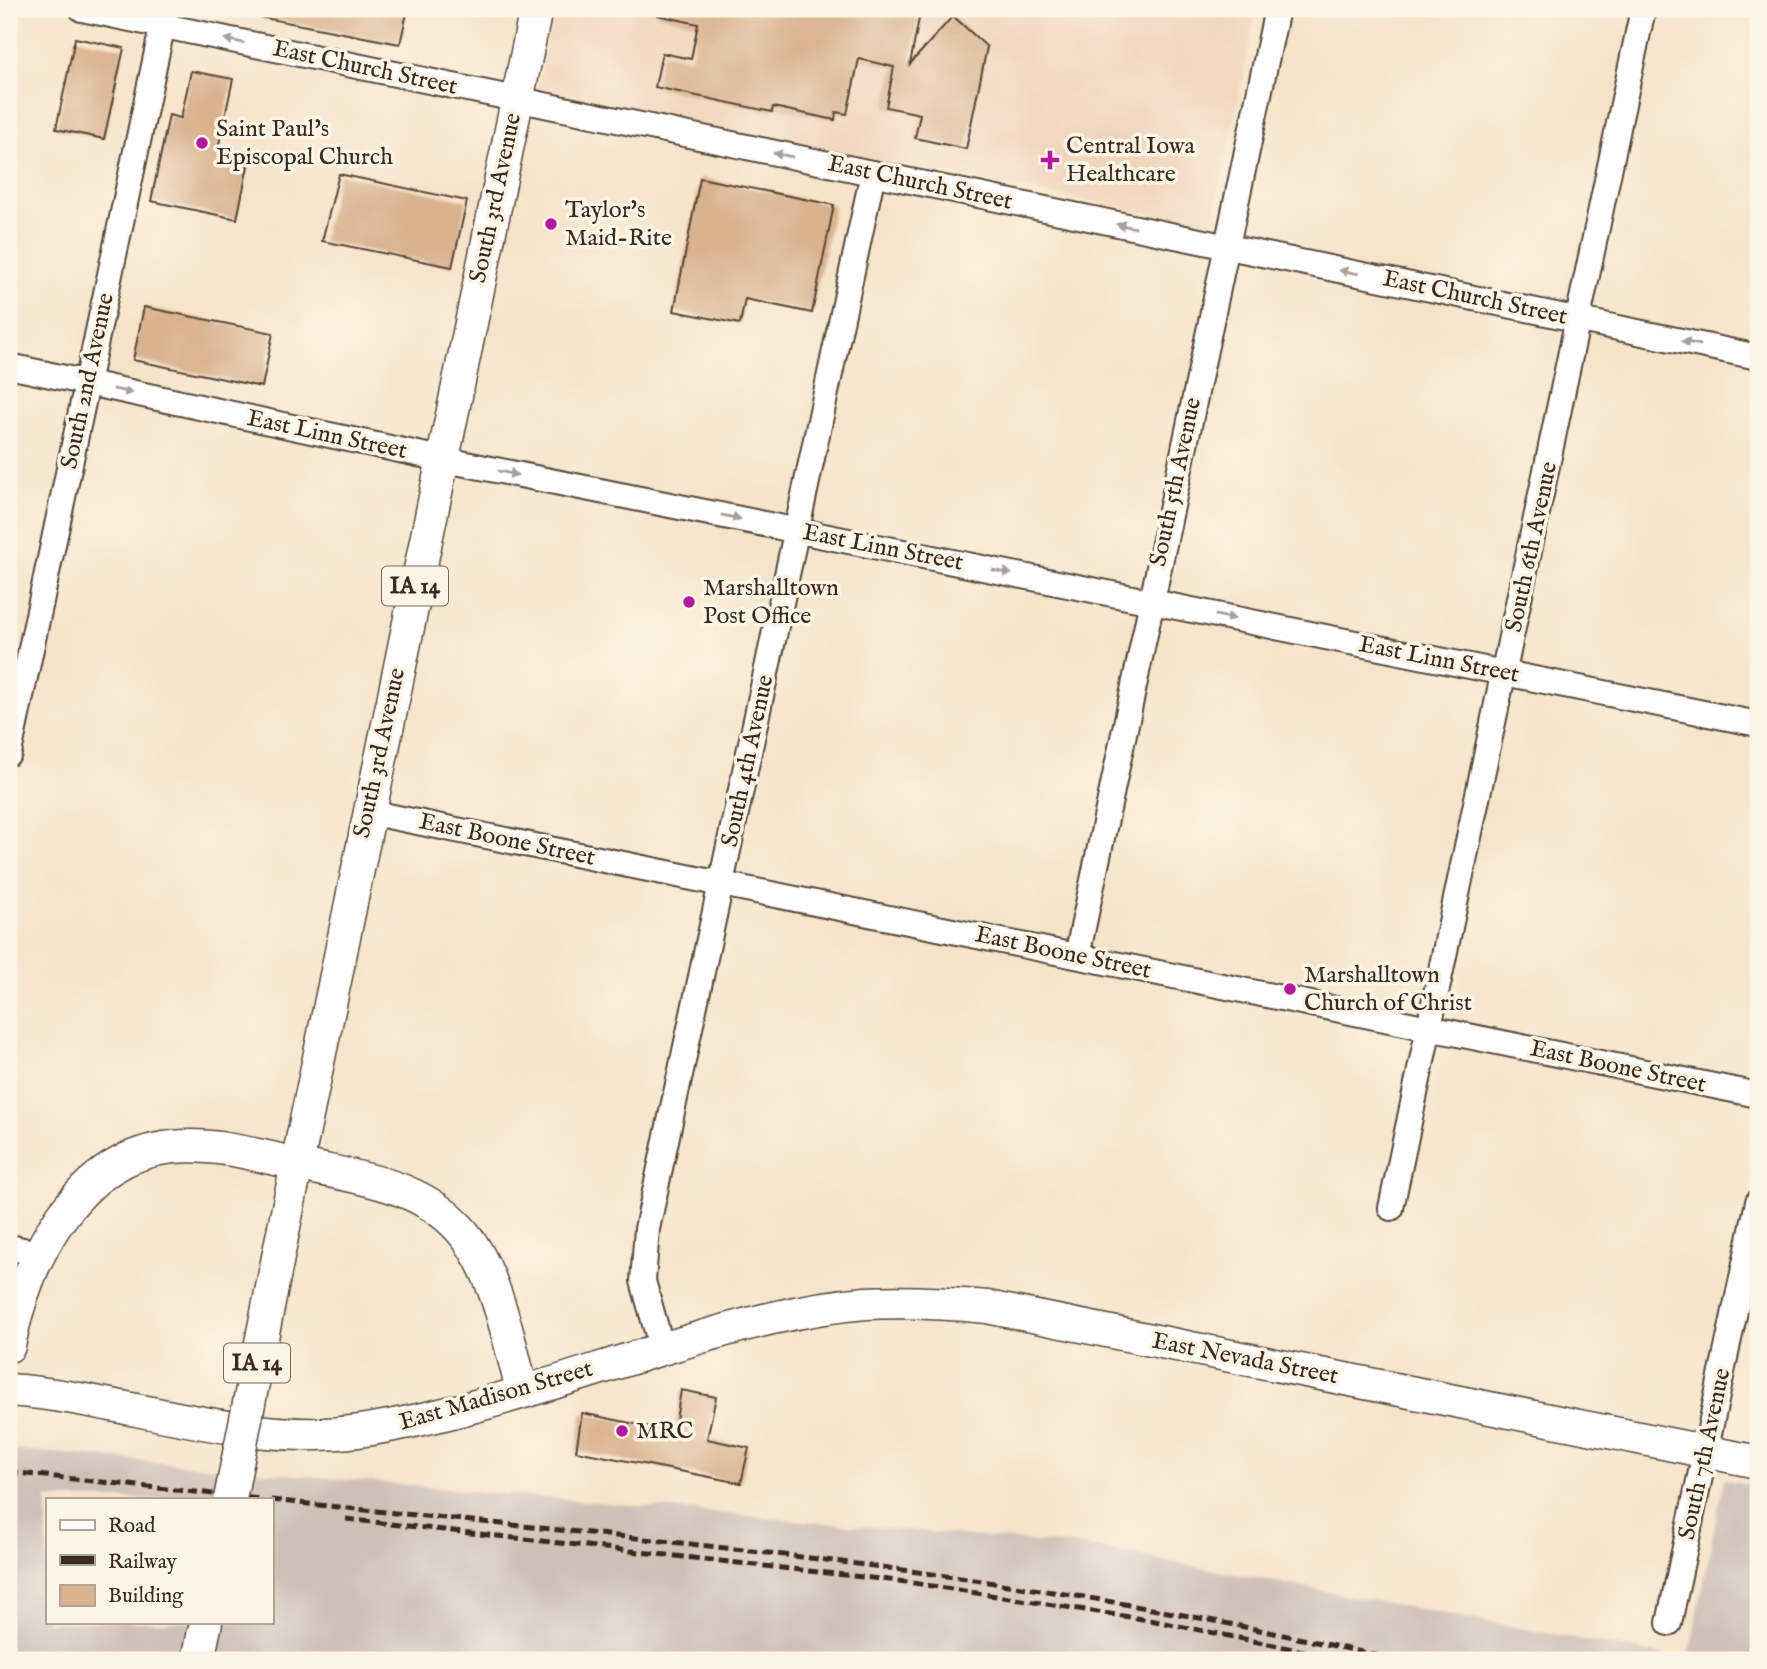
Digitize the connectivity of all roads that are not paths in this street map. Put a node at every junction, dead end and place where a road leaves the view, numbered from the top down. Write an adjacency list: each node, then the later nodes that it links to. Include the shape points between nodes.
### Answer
1 (82, 9): 5 (street, East Church Street)
2 (536, 9): 6 (main road, South 3rd Avenue / IA 14)
3 (1277, 9): 8 (street, South 5th Avenue)
4 (1643, 9): 9 (street, South 6th Avenue)
5 (164, 17): 6 (street, East Church Street, one-way to 5); 12 (street, South 2nd Avenue)
6 (517, 101): 7 (street, East Church Street, one-way to 6); 13 (main road, South 3rd Avenue / IA 14)
7 (873, 173): 8 (street, East Church Street, one-way to 7); 14 (street, South 4th Avenue)
8 (1227, 247): 9 (street, East Church Street, one-way to 8); 15 (street, South 5th Avenue)
9 (1579, 320): 10 (street, East Church Street, one-way to 9); 16 (street, South 6th Avenue)
10 (1758, 357)
11 (9, 366): 12 (street, East Linn Street)
12 (87, 383): 13 (street, East Linn Street, one-way to 13); 18 (street, South 2nd Avenue)
13 (441, 459): 14 (street, East Linn Street, one-way to 14); 19 (main road, South 3rd Avenue / IA 14)
14 (797, 531): 15 (street, East Linn Street, one-way to 15); 20 (street, South 4th Avenue)
15 (1152, 602): 16 (street, East Linn Street, one-way to 16); 21 (street, South 5th Avenue)
16 (1505, 673): 17 (street, East Linn Street); 22 (street, South 6th Avenue)
17 (1758, 724)
18 (10, 745)
19 (368, 812): 20 (street, East Boone Street); 24 (main road, South 3rd Avenue / IA 14)
20 (722, 884): 21 (street, East Boone Street); 30 (street, South 4th Avenue, via 647,1229 643,1281)
21 (1077, 956): 22 (street, East Boone Street)
22 (1428, 1028): 23 (street, East Boone Street); 26 (street, South 6th Avenue)
23 (1758, 1095)
24 (297, 1164): 27 (main road, via 201,1146 142,1153 107,1171 57,1224); 32 (main road, via 409,1192 438,1208 461,1229 490,1282); 35 (main road, South 3rd Avenue / IA 14, bridge)
25 (1758, 1202): 33 (street, South 7th Avenue)
26 (1391, 1208)
27 (23, 1250): 29 (main road)
28 (730, 1328): 30 (main road, East Madison Street); 33 (main road, East Nevada Street, via 863,1303 925,1301 987,1307)
29 (9, 1346)
30 (662, 1349): 32 (main road, East Madison Street)
31 (9, 1390): 32 (main road, East Madison Street, via 220,1425 318,1434 401,1424)
32 (523, 1390)
33 (1706, 1451): 34 (main road, East Nevada Street); 36 (street, South 7th Avenue)
34 (1758, 1462)
35 (230, 1498)
36 (1669, 1623)
37 (206, 1624): 38 (main road)
38 (198, 1660)

